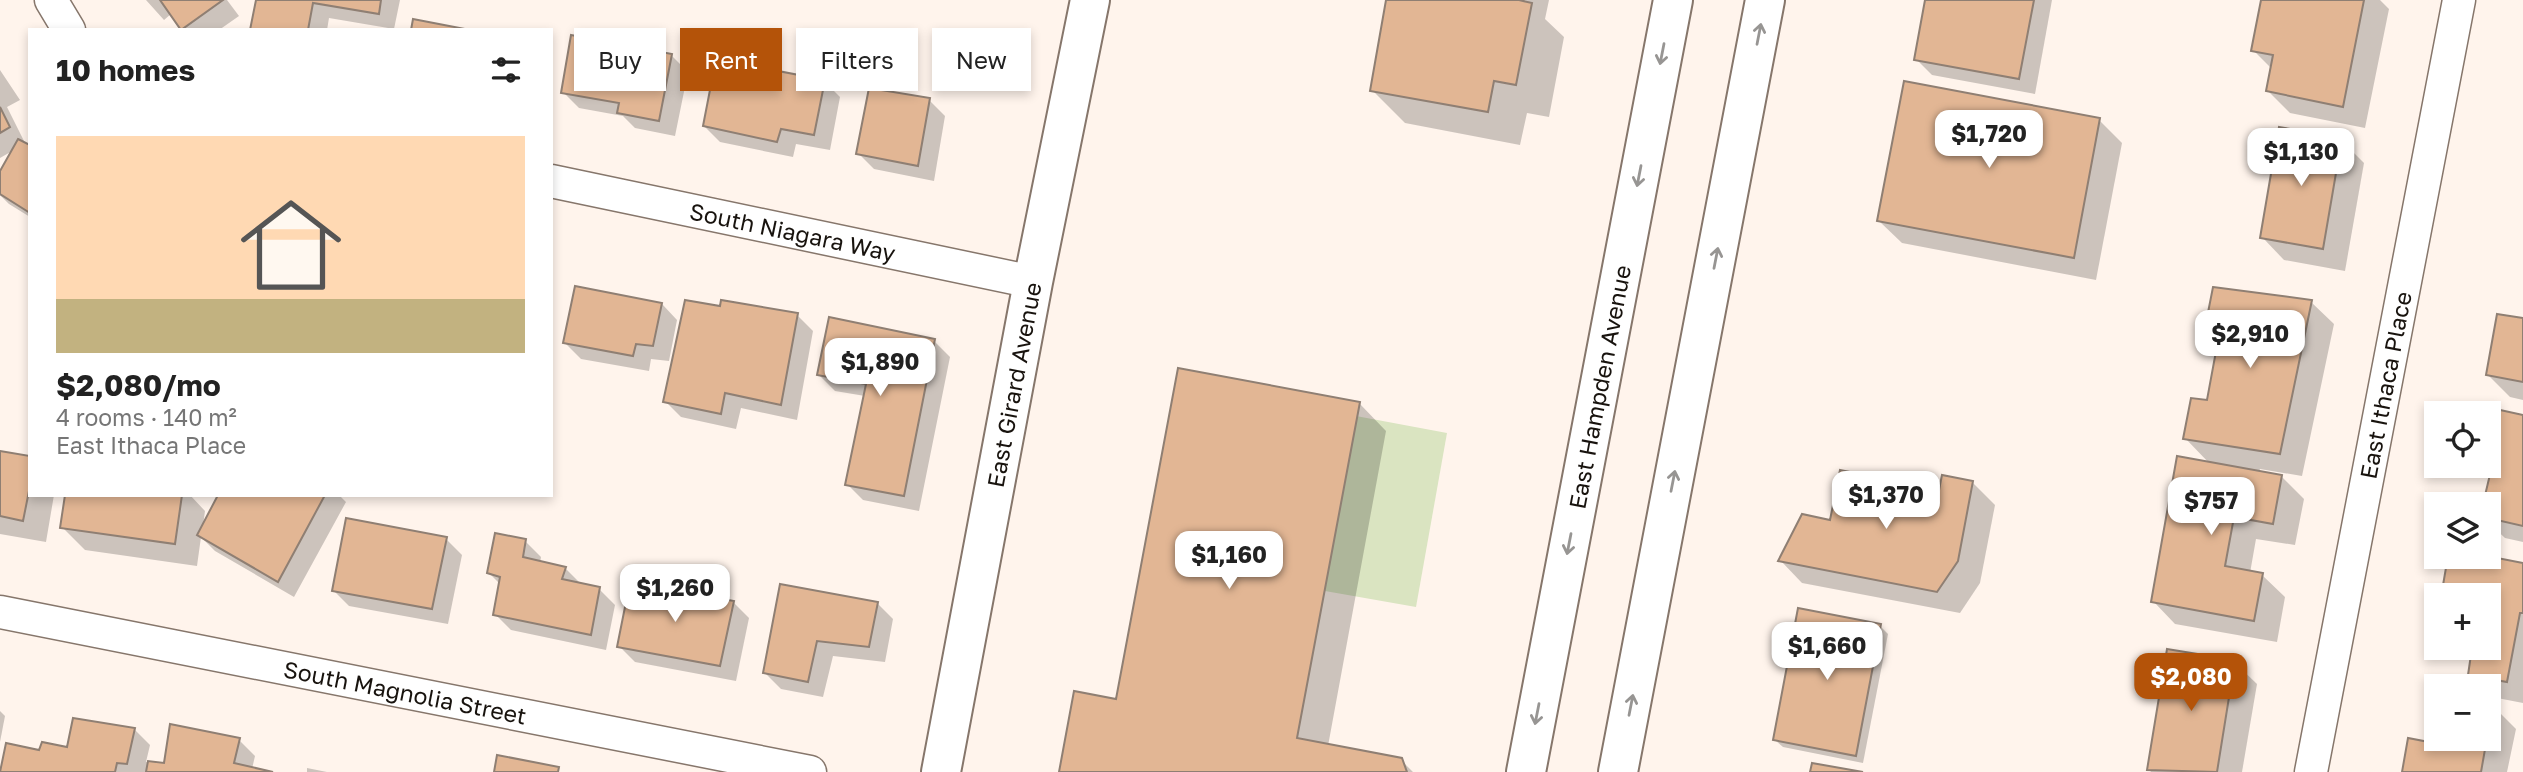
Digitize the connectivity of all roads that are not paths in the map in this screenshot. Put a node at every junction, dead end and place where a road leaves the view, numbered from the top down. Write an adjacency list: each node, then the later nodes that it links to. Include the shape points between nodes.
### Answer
1 (51, 0): 6 (street)
2 (1090, 0): 8 (main road, East Girard Avenue)
3 (1673, 0): 12 (main road, East Hampden Avenue, one-way to 12)
4 (1765, 0): 13 (main road, one-way to 4)
5 (2459, 0): 14 (street, East Ithaca Place)
6 (68, 28)
7 (553, 181): 8 (street, South Niagara Way)
8 (1033, 282): 11 (main road, East Girard Avenue)
9 (0, 612): 10 (street, South Magnolia Street)
10 (810, 772)
11 (941, 772)
12 (1526, 772)
13 (1618, 772)
14 (2311, 772)

